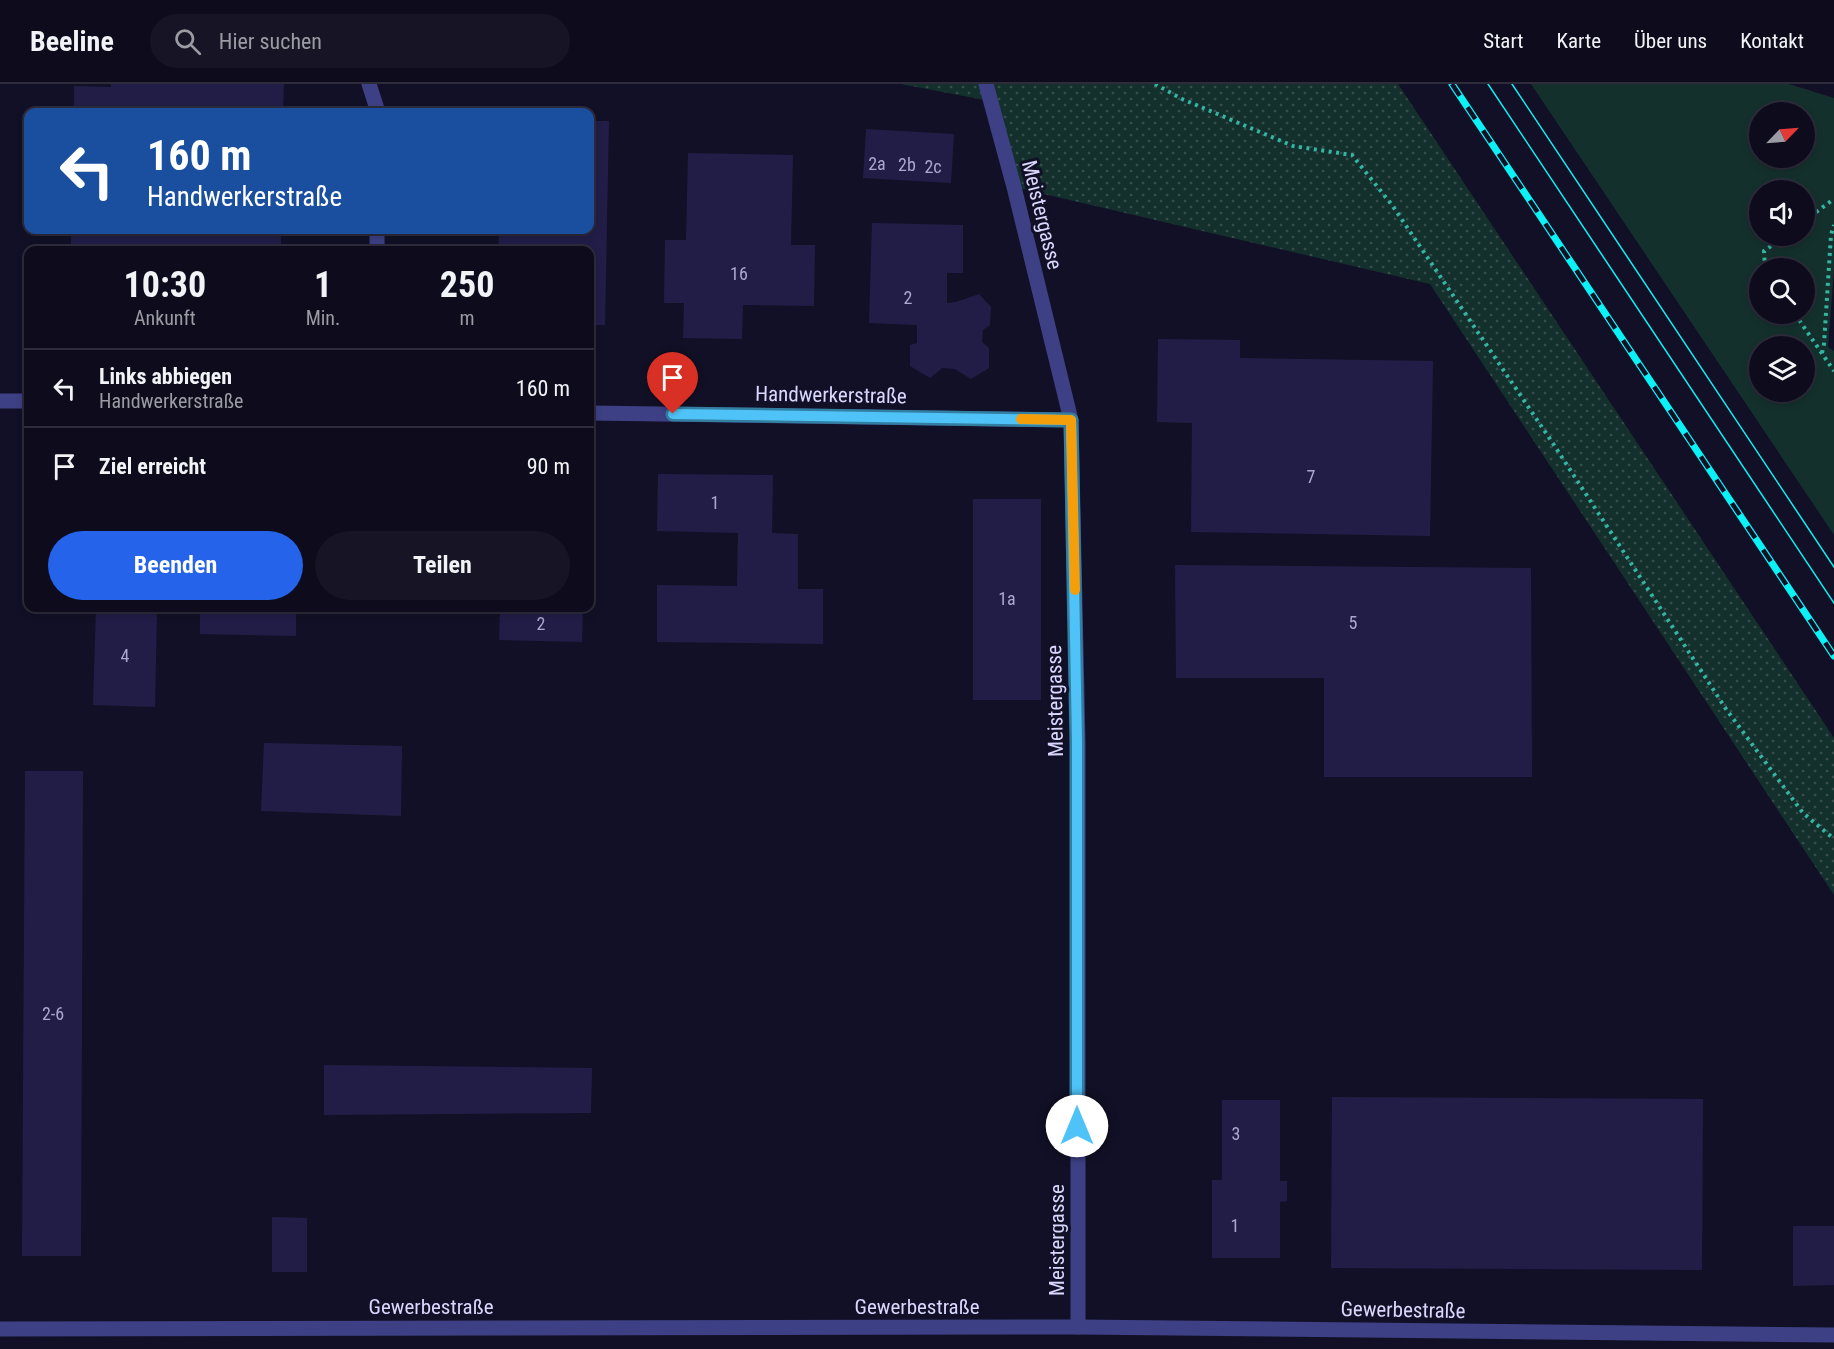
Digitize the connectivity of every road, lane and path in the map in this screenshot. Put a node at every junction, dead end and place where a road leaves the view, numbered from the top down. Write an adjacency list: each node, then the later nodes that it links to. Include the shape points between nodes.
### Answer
1 (369, 84): 4 (street)
2 (986, 84): 16 (street, Meistergasse)
3 (1155, 84): 17 (path, via 1293,146 1352,155 1392,205 1726,709 1803,813)
4 (377, 108)
5 (1834, 199): 6 (path)
6 (1815, 213)
7 (1834, 225): 11 (path)
8 (1771, 246): 9 (path, via 1764,251)
9 (1764, 258)
10 (1803, 324): 11 (path)
11 (1822, 353): 12 (path)
12 (1834, 371)
13 (0, 401): 14 (street)
14 (24, 401)
15 (594, 413): 16 (street, Handwerkerstraße)
16 (1071, 420): 18 (street, Meistergasse, via 1077,742)
17 (1834, 839)
18 (1078, 1327): 19 (street, Gewerbestraße); 20 (street, Gewerbestraße)
19 (0, 1329)
20 (1834, 1335)

